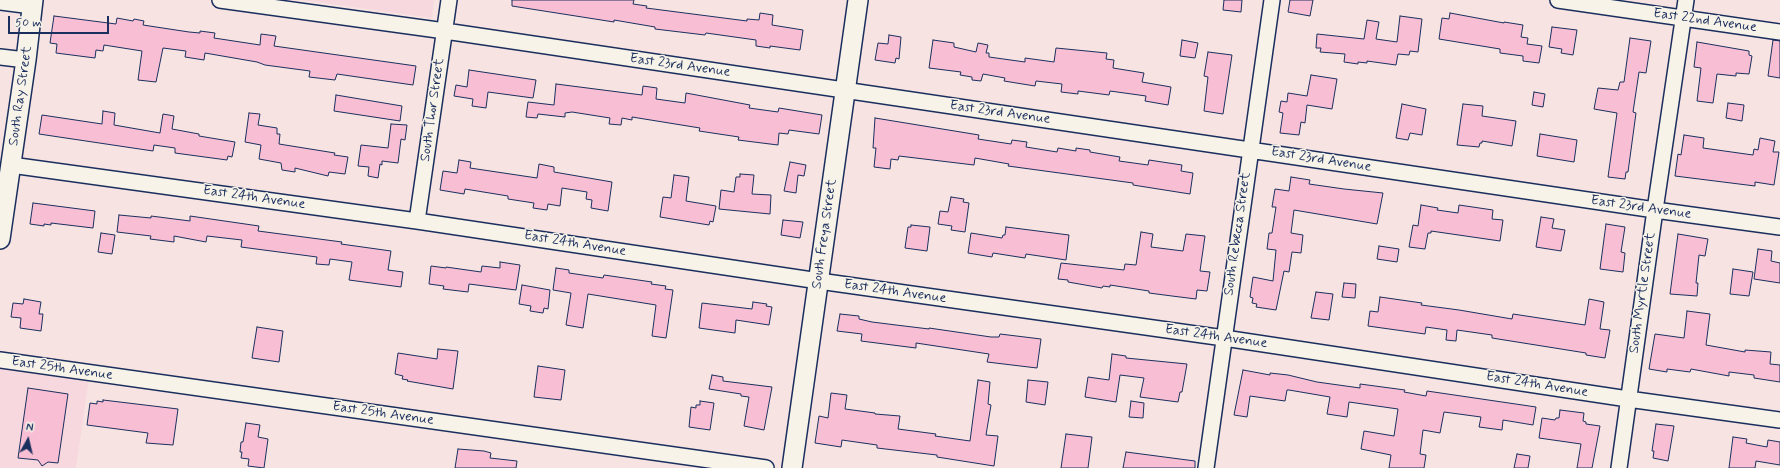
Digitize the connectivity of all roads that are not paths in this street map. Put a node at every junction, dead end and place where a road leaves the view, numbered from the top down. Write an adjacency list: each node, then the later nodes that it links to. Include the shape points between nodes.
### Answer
1 (220, 0): 10 (street, East 23rd Avenue)
2 (449, 0): 10 (street, South Thor Street)
3 (858, 0): 14 (main road, South Freya Street)
4 (1272, 0): 15 (street, South Rebecca Street)
5 (1558, 0): 9 (street, East 22nd Avenue)
6 (1686, 0): 9 (street, South Myrtle Street)
7 (0, 2): 8 (street)
8 (33, 3): 13 (main road, South Ray Street)
9 (1684, 18): 11 (street, East 22nd Avenue); 17 (street, South Myrtle Street)
10 (445, 31): 14 (street, East 23rd Avenue); 18 (street, South Thor Street)
11 (1780, 32)
12 (0, 57): 13 (street)
13 (26, 60): 16 (main road, South Ray Street)
14 (846, 90): 15 (street, East 23rd Avenue); 21 (main road, South Freya Street)
15 (1249, 150): 17 (street, East 23rd Avenue); 22 (street, South Rebecca Street)
16 (11, 165): 18 (street, East 24th Avenue); 20 (main road, South Ray Street)
17 (1654, 210): 19 (street, East 23rd Avenue); 24 (street, South Myrtle Street)
18 (417, 221): 21 (street, East 24th Avenue)
19 (1780, 227)
20 (0, 239)
21 (819, 281): 22 (street, East 24th Avenue); 27 (main road, South Freya Street)
22 (1224, 338): 24 (street, East 24th Avenue); 28 (street, South Rebecca Street)
23 (0, 360): 26 (street, East 25th Avenue)
24 (1628, 399): 25 (street, East 24th Avenue); 29 (street, South Myrtle Street)
25 (1780, 420)
26 (766, 468)
27 (792, 468)
28 (1206, 468)
29 (1619, 468)

